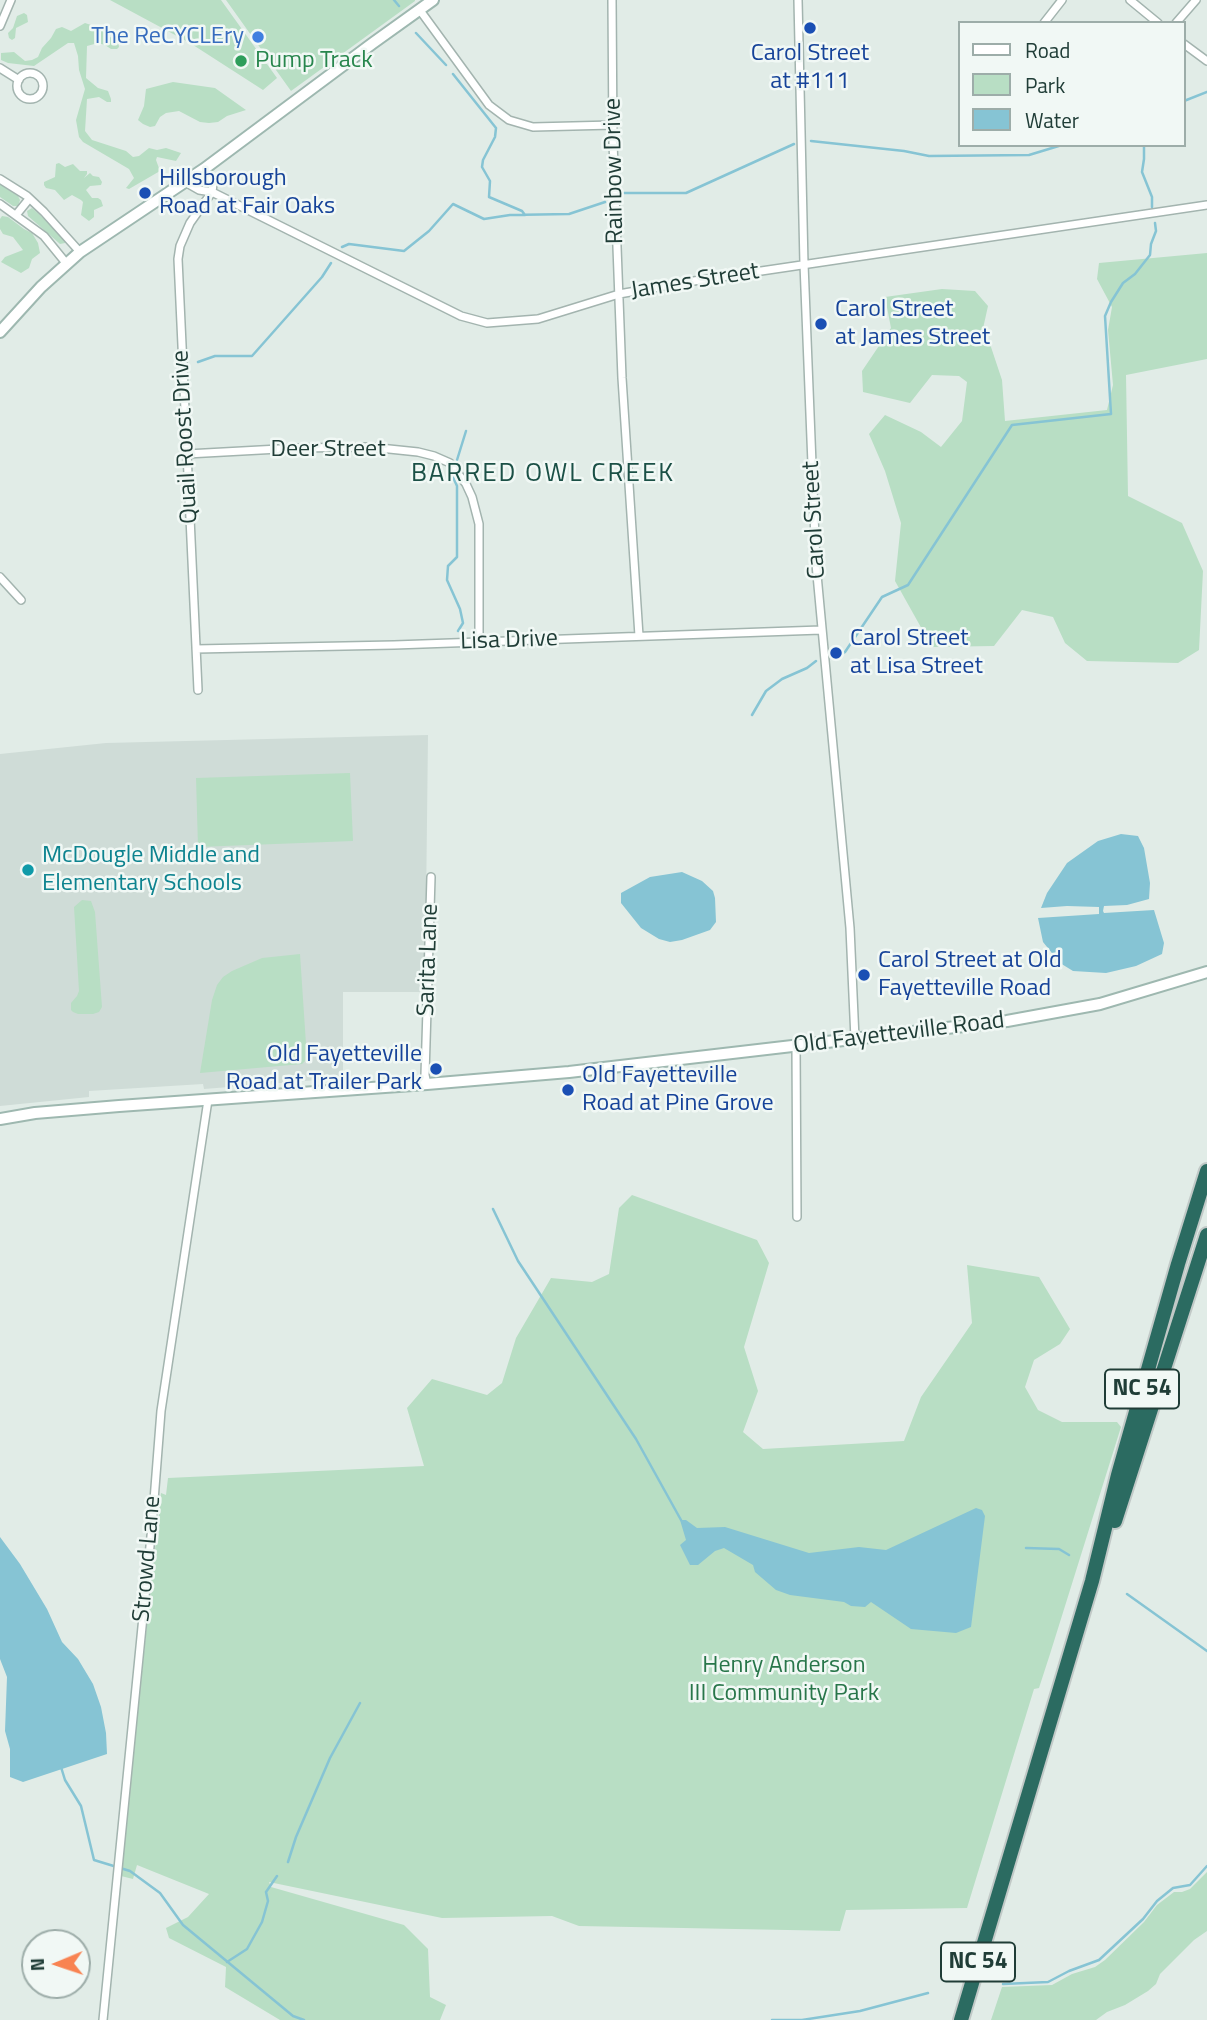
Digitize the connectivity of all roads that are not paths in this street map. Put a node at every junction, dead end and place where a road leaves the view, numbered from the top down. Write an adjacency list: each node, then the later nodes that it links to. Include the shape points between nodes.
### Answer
1 (11, 0): 12 (street)
2 (433, 0): 8 (street)
3 (612, 0): 17 (street, Rainbow Drive)
4 (798, 0): 28 (street, Carol Street)
5 (1062, 0): 9 (street)
6 (1130, 0): 10 (street)
7 (1196, 0): 11 (street)
8 (419, 9): 17 (street, via 495,112 533,127); 18 (street)
9 (1046, 21)
10 (1155, 21)
11 (1178, 21)
12 (0, 26)
13 (1186, 45): 14 (street)
14 (1207, 61)
15 (0, 68): 16 (street)
16 (19, 80)
17 (613, 125): 29 (street, Rainbow Drive)
18 (204, 169): 20 (street); 21 (street, via 213,184)
19 (0, 179): 22 (street)
20 (185, 182): 21 (street, James Street); 26 (street)
21 (212, 192): 29 (street, James Street, via 474,321 538,319); 31 (street, Quail Roost Drive, via 190,223 178,259)
22 (29, 199): 25 (street); 26 (street)
23 (0, 204): 25 (street)
24 (1207, 205): 28 (street, James Street)
25 (16, 215): 27 (street, via 44,236)
26 (80, 252): 27 (street)
27 (66, 263): 30 (street)
28 (804, 264): 29 (street, James Street); 34 (street, Carol Street)
29 (619, 295): 35 (street, Rainbow Drive)
30 (0, 332)
31 (187, 454): 36 (street, Deer Street, via 370,447 418,452 450,463 466,484 479,524); 37 (street, Quail Roost Drive)
32 (0, 577): 33 (street)
33 (21, 600)
34 (821, 630): 35 (street, Lisa Drive); 41 (street, Carol Street, via 850,928)
35 (639, 636): 36 (street, Lisa Drive)
36 (479, 642): 37 (street, Lisa Drive)
37 (196, 649): 38 (street, Quail Roost Drive)
38 (198, 690)
39 (431, 877): 43 (street, Sarita Lane)
40 (1207, 972): 41 (street, Old Fayetteville Road, via 1074,1009)
41 (855, 1039): 42 (street, Old Fayetteville Road)
42 (796, 1046): 43 (street, Old Fayetteville Road); 47 (street)
43 (427, 1084): 44 (street, Old Fayetteville Road)
44 (208, 1100): 45 (street, Old Fayetteville Road); 50 (street, Strowd Lane, via 161,1411)
45 (0, 1119)
46 (1207, 1171): 49 (highway, NC 54, via 1118,1475)
47 (797, 1217)
48 (1207, 1235): 49 (highway, NC 54)
49 (1093, 1581): 51 (highway, NC 54)
50 (103, 2020)
51 (961, 2020)

